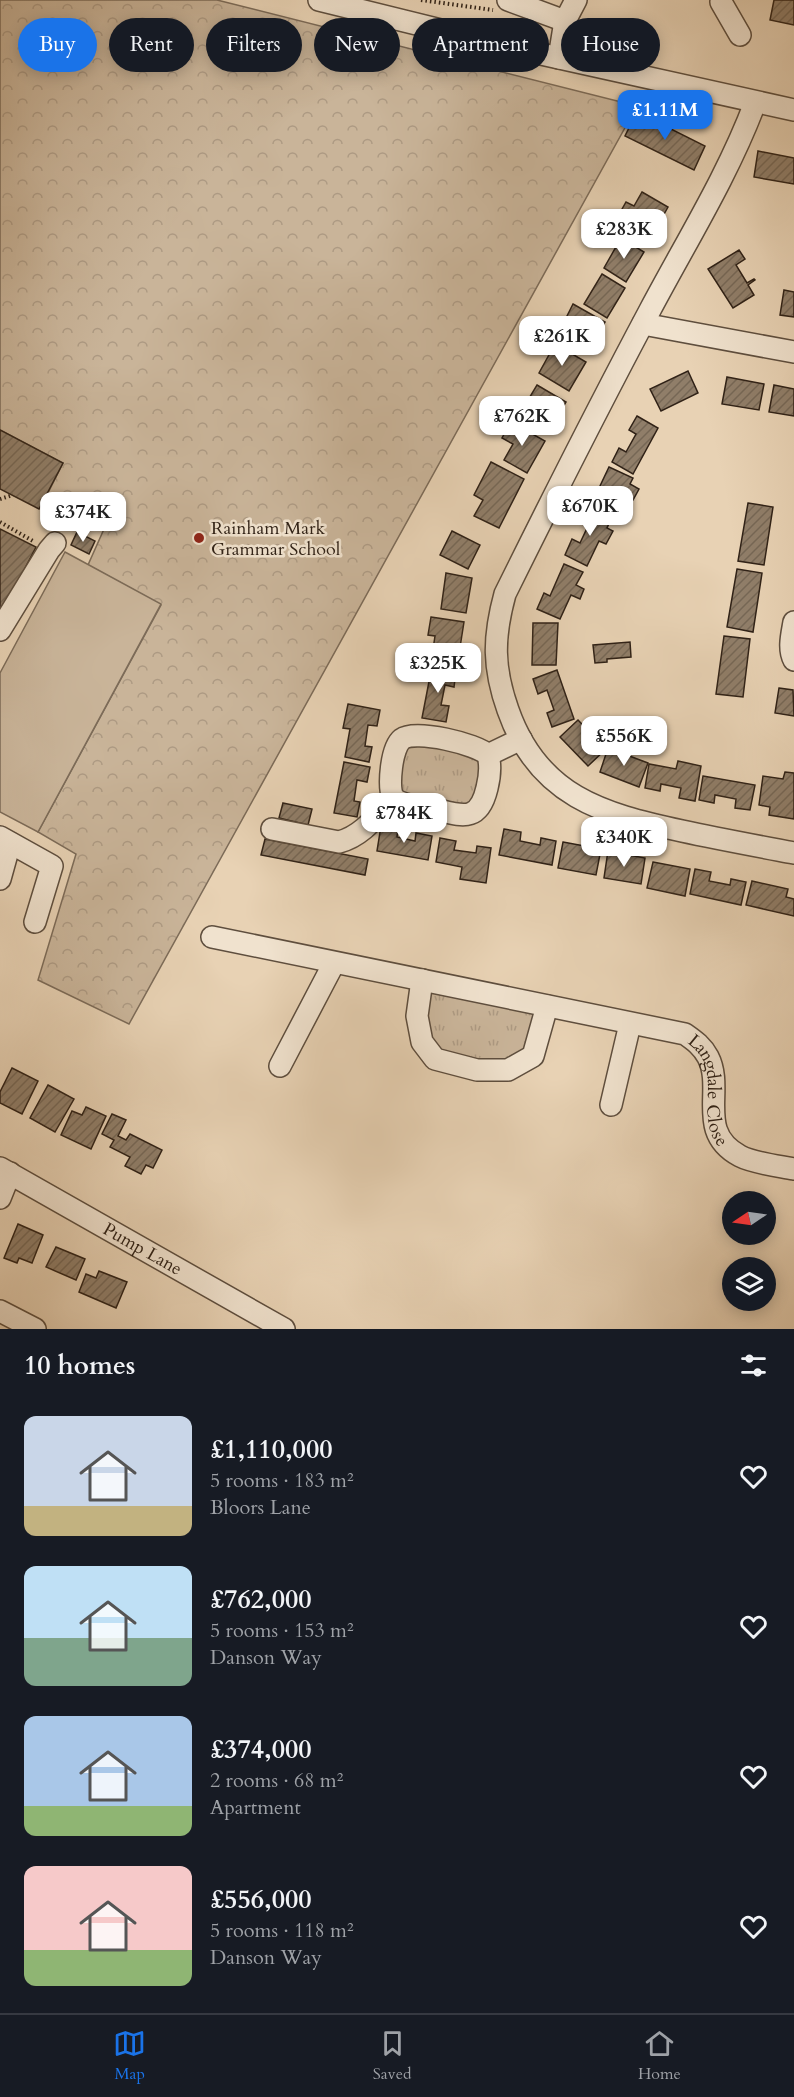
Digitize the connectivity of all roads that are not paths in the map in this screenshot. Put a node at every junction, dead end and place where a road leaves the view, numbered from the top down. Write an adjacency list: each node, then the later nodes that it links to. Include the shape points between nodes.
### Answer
1 (318, 0): 9 (street)
2 (576, 0): 5 (street)
3 (722, 1): 7 (street)
4 (501, 5): 6 (street)
5 (566, 18)
6 (561, 20)
7 (740, 36)
8 (561, 43): 9 (street)
9 (559, 58): 10 (street)
10 (755, 103): 11 (street); 12 (street)
11 (794, 110)
12 (643, 324): 13 (street); 18 (street, via 505,594 497,621 497,668)
13 (794, 352)
14 (52, 547): 16 (street)
15 (794, 622): 17 (street)
16 (0, 630)
17 (794, 660)
18 (520, 739): 19 (street); 23 (street, via 557,783 596,808 650,824)
19 (488, 755): 20 (street, via 486,793 480,809 474,812 458,814 402,804); 20 (street, via 477,748 431,737 403,738 396,749 390,778)
20 (393, 798): 21 (street, via 358,835 339,842)
21 (272, 829)
22 (5, 840): 24 (street); 25 (street, via 52,866)
23 (794, 853)
24 (0, 879)
25 (34, 922)
26 (212, 938): 27 (street, Langdale Close)
27 (334, 963): 28 (street, Langdale Close); 31 (street)
28 (422, 980): 29 (street, Langdale Close); 29 (street, via 417,1016 422,1042 435,1059 477,1070 508,1070 533,1056)
29 (547, 1006): 30 (street, Langdale Close)
30 (630, 1024): 32 (street); 33 (street, Langdale Close, via 686,1034 700,1045 712,1074 714,1125 726,1146 741,1157)
31 (280, 1066)
32 (611, 1105)
33 (794, 1169)
34 (5, 1171): 35 (street); 38 (street, Pump Lane)
35 (0, 1198)
36 (0, 1311): 37 (street)
37 (35, 1329)
38 (284, 1329)

